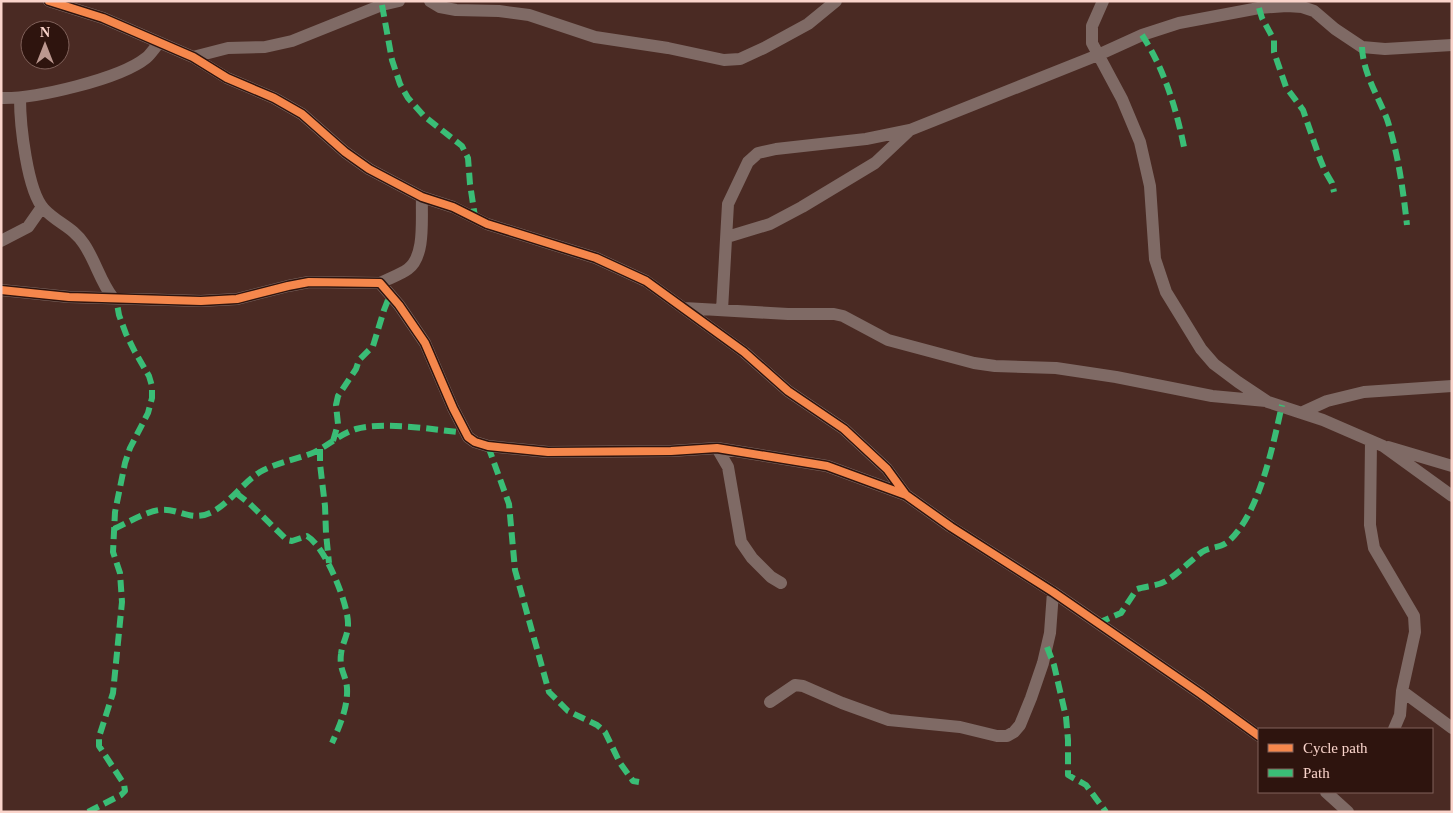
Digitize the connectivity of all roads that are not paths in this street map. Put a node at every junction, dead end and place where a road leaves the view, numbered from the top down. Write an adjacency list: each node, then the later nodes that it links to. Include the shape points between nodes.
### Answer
1 (49, 1): 8 (street, via 103,18)
2 (399, 1): 6 (street)
3 (430, 1): 4 (street, via 456,10 529,15 595,37 724,60 740,59 764,48 808,24)
4 (836, 1)
5 (1103, 1): 10 (street, via 1091,34)
6 (382, 3): 11 (street, via 292,41 265,47 228,48)
7 (1289, 4): 9 (street, via 1314,11 1362,47 1385,49); 10 (street, via 1179,23)
8 (159, 42): 11 (street); 13 (street, via 147,57 124,70 79,85)
9 (1452, 45)
10 (1098, 55): 14 (street); 25 (street, via 1140,142 1150,186 1155,259 1166,292 1214,364)
11 (193, 57): 15 (street, via 226,78 302,114 369,169)
12 (1, 98): 13 (street)
13 (20, 98): 16 (street, via 23,147 33,187)
14 (910, 130): 17 (street, via 875,163 810,202 770,224); 17 (street, via 866,140 776,148 758,153 748,162 728,204)
15 (422, 197): 19 (street, via 421,234 415,261 409,268); 22 (street, via 496,226 596,258 646,281)
16 (42, 207): 18 (street, via 28,227); 21 (street, via 78,235)
17 (727, 237): 23 (street)
18 (1, 241)
19 (380, 283): 21 (street, via 310,282 237,299); 29 (street, via 425,343 453,408 468,437 475,442 548,452)
20 (1, 290): 21 (street)
21 (113, 298)
22 (684, 308): 23 (street); 31 (street, via 744,352 788,391 844,429 887,469)
23 (722, 310): 25 (street, via 834,314 844,316 888,340 974,364 1056,368 1212,396)
24 (1452, 386): 26 (street, via 1364,392 1326,401)
25 (1268, 402): 26 (street)
26 (1303, 412): 27 (street)
27 (1371, 441): 28 (street); 35 (street, via 1370,525 1374,548 1414,616 1415,632)
28 (1383, 446): 30 (street); 32 (street)
29 (717, 448): 31 (street, via 827,466); 33 (street, via 728,467 741,542 752,558)
30 (1452, 466)
31 (906, 495): 34 (street)
32 (1452, 496)
33 (781, 583)
34 (1053, 592): 36 (street, via 1050,633 1043,664 1020,725 1007,736 960,727 889,720 803,686 795,685); 39 (street)
35 (1402, 691): 37 (street, via 1400,715); 38 (street)
36 (770, 702)
37 (1394, 728)
38 (1452, 728)
39 (1258, 735)
40 (1327, 793): 41 (street)
41 (1348, 812)

